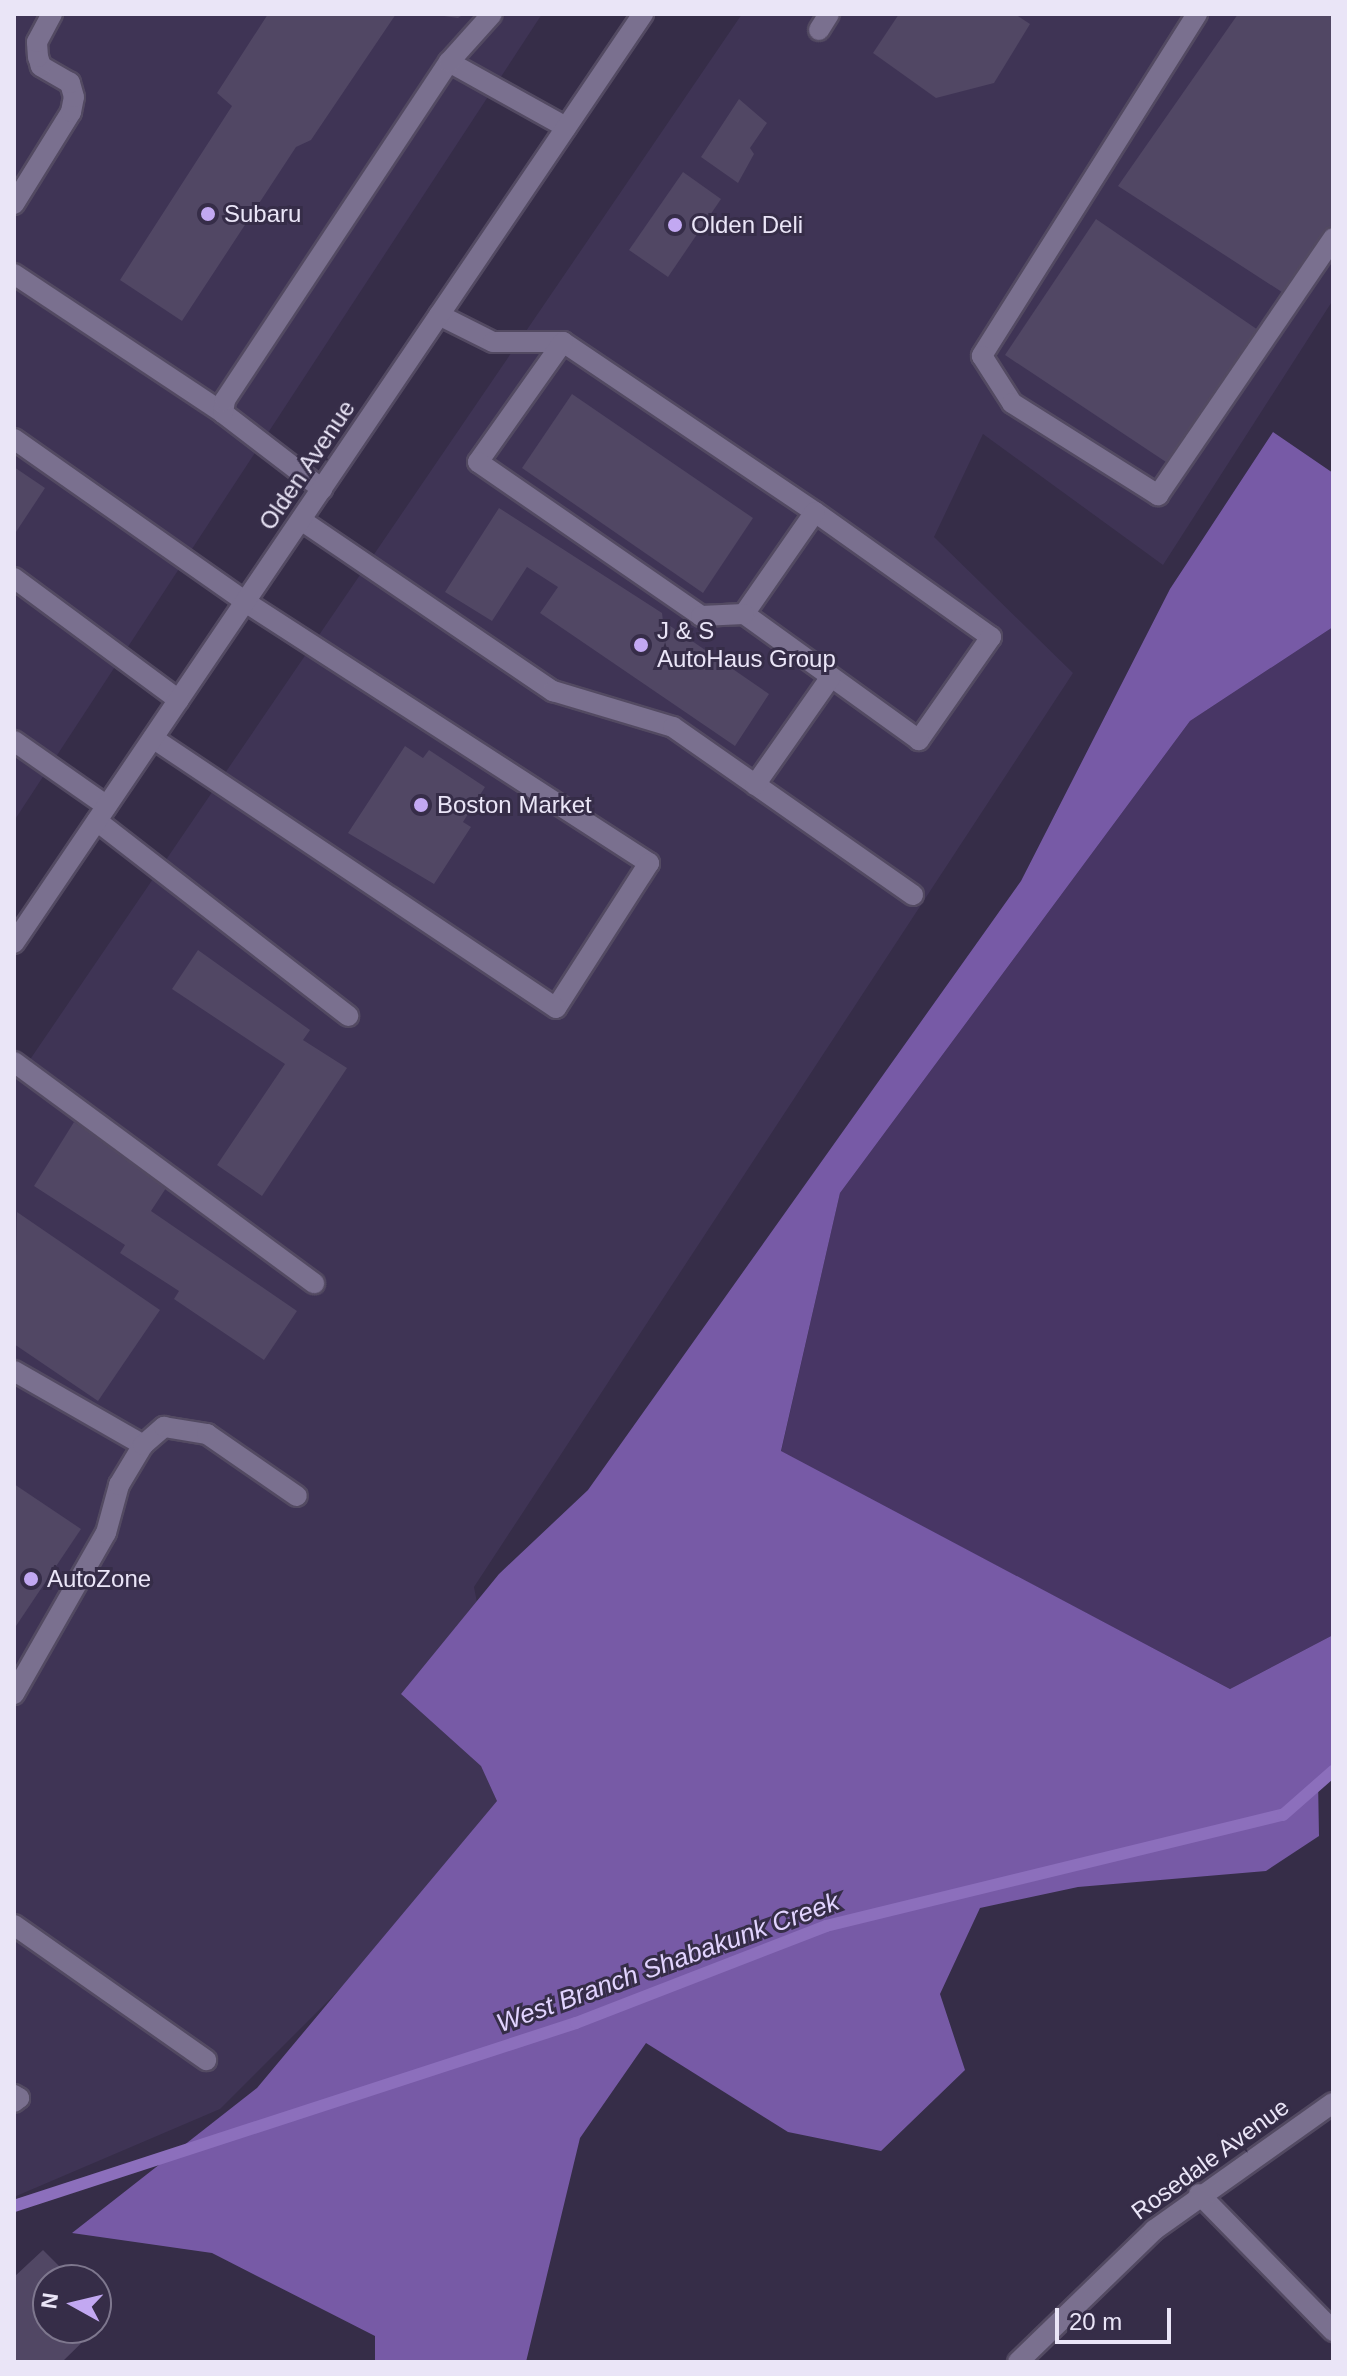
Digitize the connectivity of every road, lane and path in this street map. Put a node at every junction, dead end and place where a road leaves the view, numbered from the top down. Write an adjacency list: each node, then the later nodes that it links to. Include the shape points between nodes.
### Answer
1 (52, 14): 7 (main road, via 37,42 38,57 41,66 70,83 71,112)
2 (492, 14): 5 (main road)
3 (643, 14): 6 (main road, Olden Avenue)
4 (1197, 14): 8 (main road, via 982,356 1012,403 1158,495)
5 (449, 62): 6 (main road); 12 (main road, via 225,400)
6 (566, 127): 10 (main road, Olden Avenue)
7 (14, 204)
8 (1333, 238)
9 (14, 274): 12 (main road)
10 (439, 315): 11 (main road, via 493,342); 14 (main road, Olden Avenue)
11 (563, 342): 15 (main road); 19 (main road, via 478,462 701,616)
12 (223, 413): 14 (main road)
13 (14, 439): 18 (main road)
14 (322, 489): 16 (main road, Olden Avenue)
15 (815, 512): 19 (main road); 20 (main road, via 991,637 919,740)
16 (301, 520): 18 (main road, Olden Avenue); 24 (main road, via 553,691 673,727)
17 (14, 578): 21 (main road)
18 (247, 603): 21 (main road, Olden Avenue); 22 (main road, via 649,863 556,1008)
19 (744, 614): 20 (main road)
20 (831, 677): 24 (main road)
21 (179, 700): 22 (main road, Olden Avenue)
22 (153, 738): 25 (main road, Olden Avenue)
23 (14, 741): 25 (main road)
24 (755, 785): 26 (main road)
25 (102, 814): 27 (main road, Olden Avenue); 28 (main road)
26 (913, 895)
27 (14, 943)
28 (348, 1016)
29 (14, 1062): 30 (main road)
30 (314, 1283)
31 (14, 1371): 32 (main road)
32 (143, 1445): 33 (main road, via 164,1427 207,1434); 34 (main road, via 119,1485 106,1533)
33 (297, 1496)
34 (14, 1694)
35 (14, 1925): 36 (main road)
36 (206, 2060)
37 (14, 2095): 38 (main road, via 19,2098)
38 (14, 2102)
39 (1333, 2103): 40 (main road, Rosedale Avenue)
40 (1199, 2194): 41 (main road); 42 (main road, Rosedale Avenue, via 1154,2230)
41 (1333, 2331)
42 (1018, 2362)

